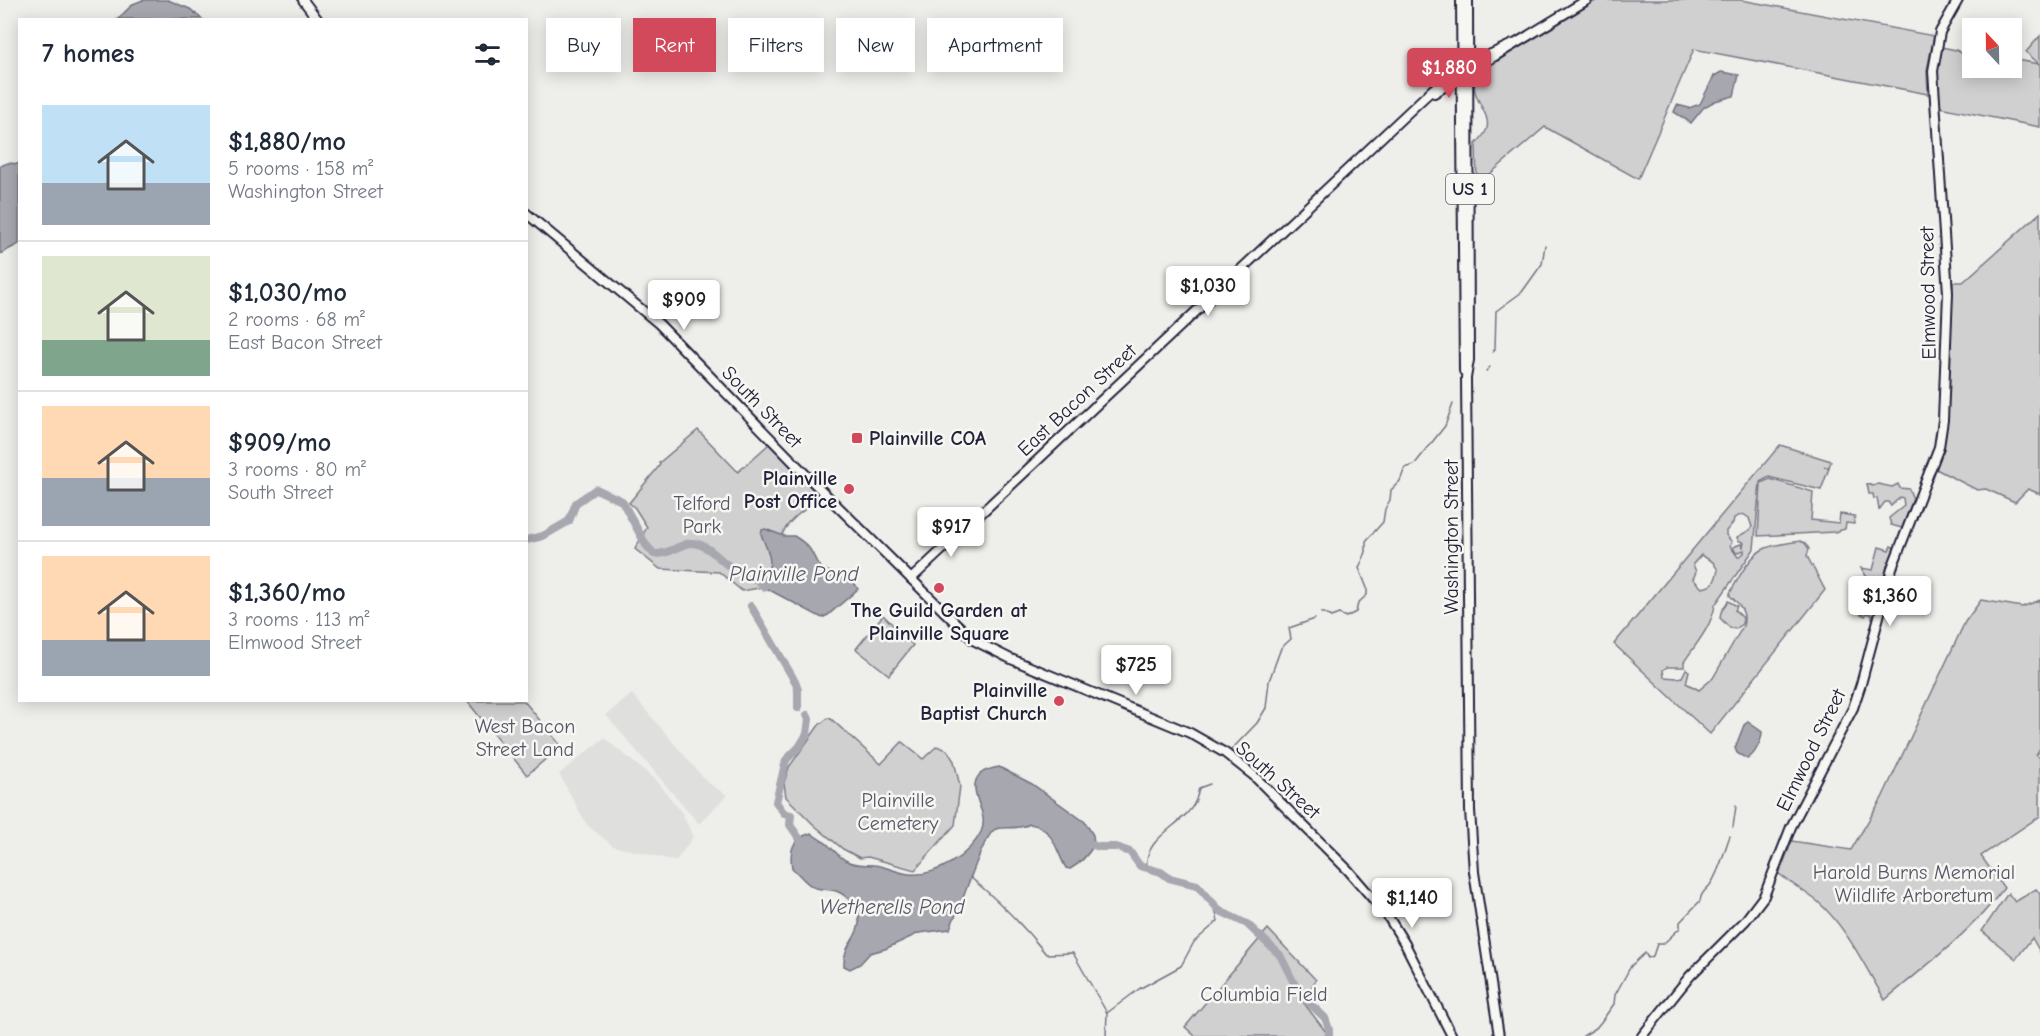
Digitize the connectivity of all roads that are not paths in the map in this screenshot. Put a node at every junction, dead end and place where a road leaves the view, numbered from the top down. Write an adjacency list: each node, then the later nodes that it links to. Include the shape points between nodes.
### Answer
1 (303, 0): 6 (main road)
2 (1461, 0): 7 (main road, Washington Street / US 1)
3 (1468, 0): 7 (main road, Washington Street / US 1)
4 (1587, 0): 7 (main road, East Bacon Street)
5 (1958, 0): 12 (main road, Elmwood Street, via 1940,32 1934,56 1933,96 1948,293 1939,447 1892,568 1862,684 1846,723 1791,827 1764,896 1690,976)
6 (316, 18)
7 (1465, 71): 9 (main road, East Bacon Street, via 1441,83); 11 (main road, Washington Street / US 1, via 1463,347 1472,846)
8 (528, 215): 9 (main road, South Street, via 659,324)
9 (910, 579): 10 (main road, South Street, via 983,647 1180,728 1216,747 1263,783 1367,890 1397,929)
10 (1452, 1036)
11 (1498, 1036)
12 (1642, 1036)

